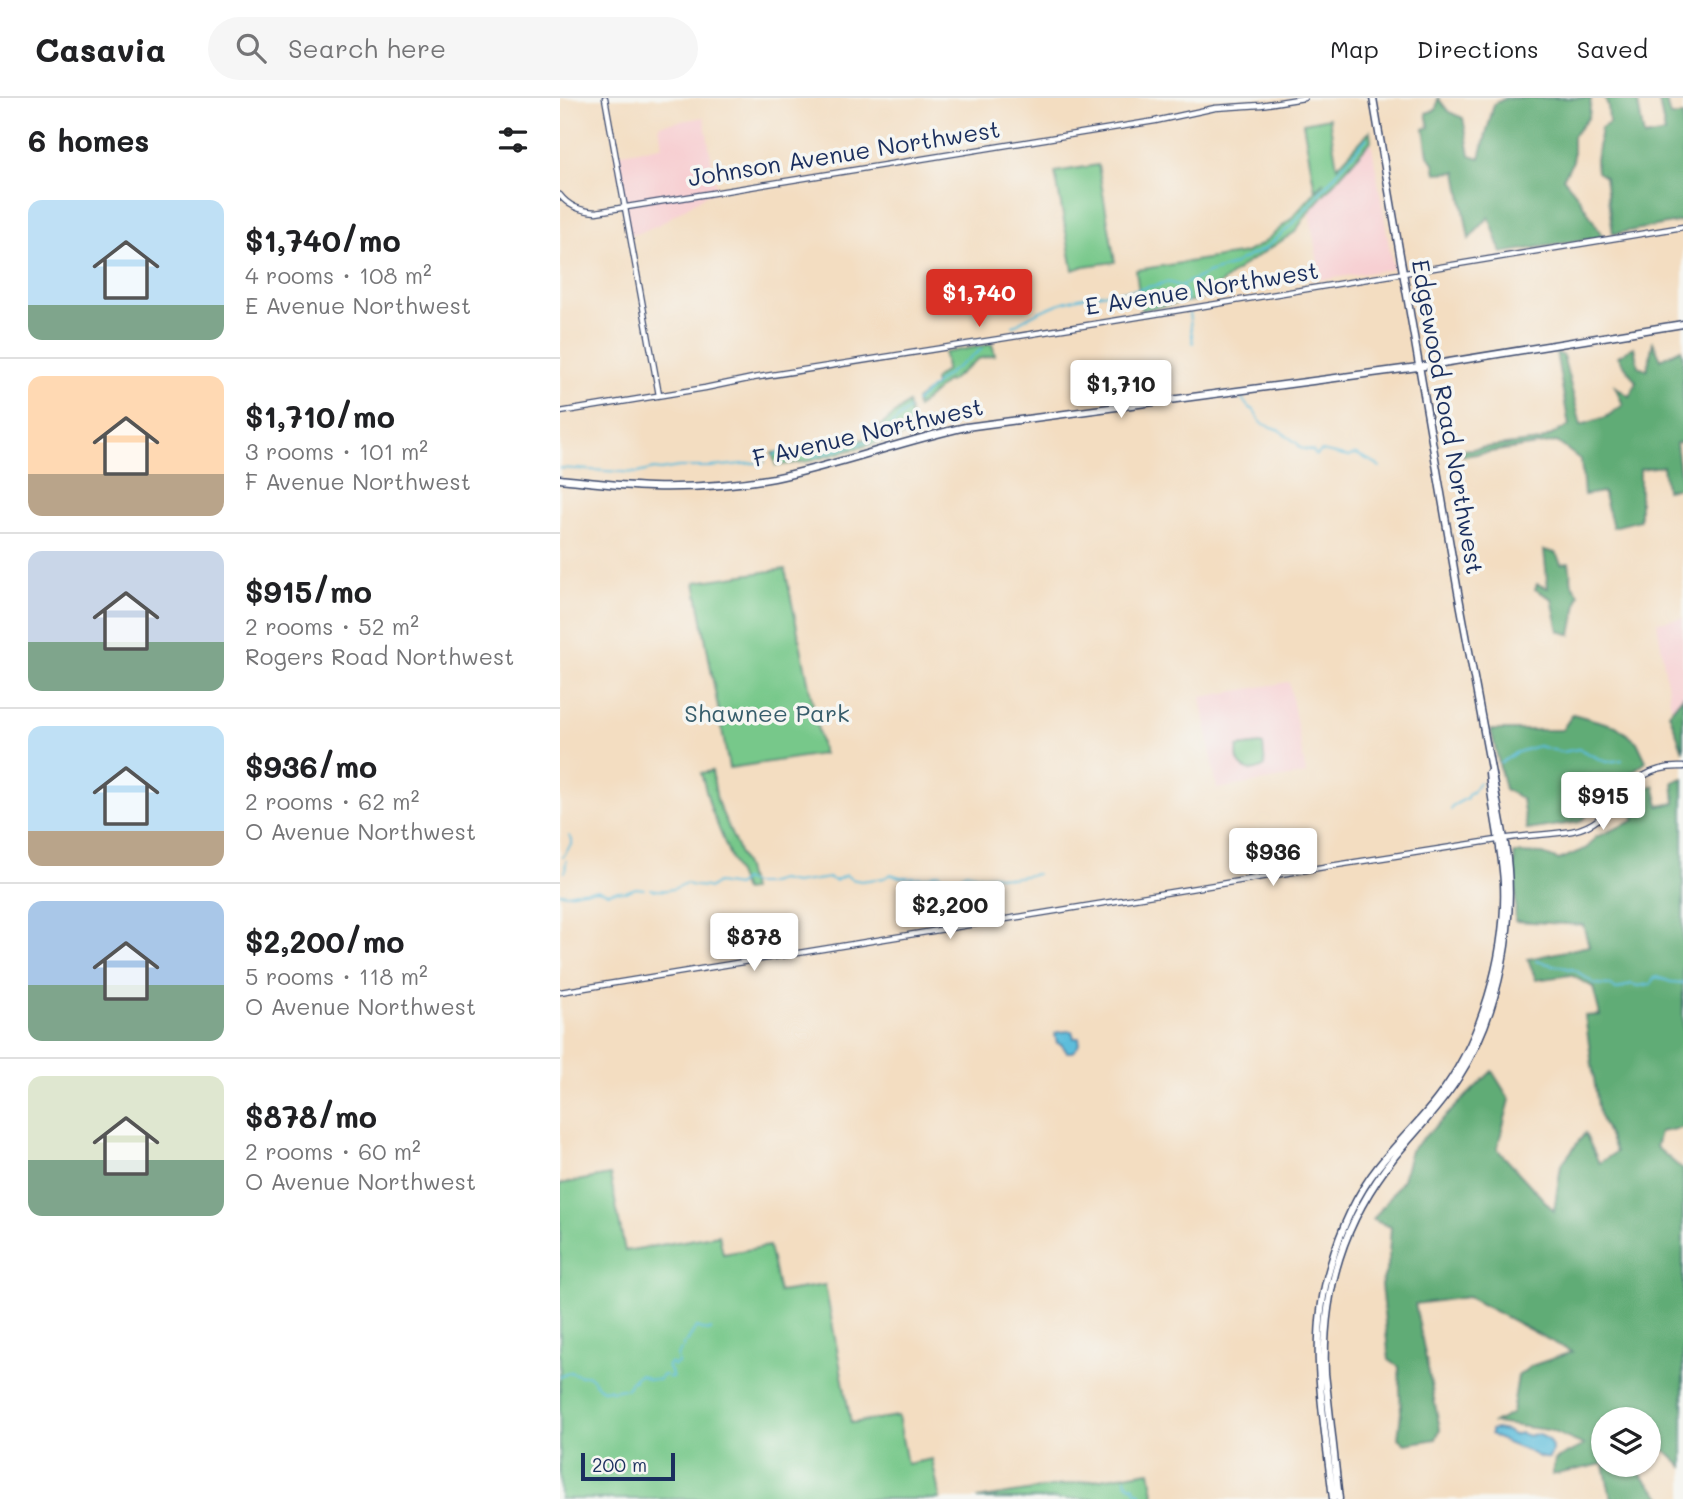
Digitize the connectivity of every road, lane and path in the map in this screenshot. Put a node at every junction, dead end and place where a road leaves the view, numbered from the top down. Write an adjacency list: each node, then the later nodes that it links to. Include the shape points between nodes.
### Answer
1 (605, 98): 5 (street)
2 (1304, 98): 5 (street, Johnson Avenue Northwest, via 1215,108)
3 (1373, 98): 7 (main road, Edgewood Road Northwest)
4 (560, 195): 5 (street, Johnson Avenue Northwest, via 574,208 587,212)
5 (625, 207): 10 (street)
6 (1683, 227): 7 (street, E Avenue Northwest)
7 (1402, 273): 9 (main road, Edgewood Road Northwest); 10 (street, E Avenue Northwest)
8 (1683, 324): 9 (main road, F Avenue Northwest)
9 (1418, 367): 12 (main road, F Avenue Northwest, via 966,427 750,481 650,487); 14 (main road, Edgewood Road Northwest)
10 (659, 395): 11 (street, E Avenue Northwest)
11 (560, 412)
12 (560, 479)
13 (1683, 766): 14 (street, via 1643,775 1599,820 1581,829)
14 (1502, 839): 15 (street); 16 (main road, Edgewood Road Northwest, via 1502,938 1478,1026 1438,1098 1366,1185 1329,1269 1319,1352); 17 (main road, Edgewood Road Northwest, via 1510,885 1507,938 1481,1034 1443,1101 1370,1189 1335,1271 1325,1353)
15 (560, 992)
16 (1334, 1499)
17 (1339, 1499)

